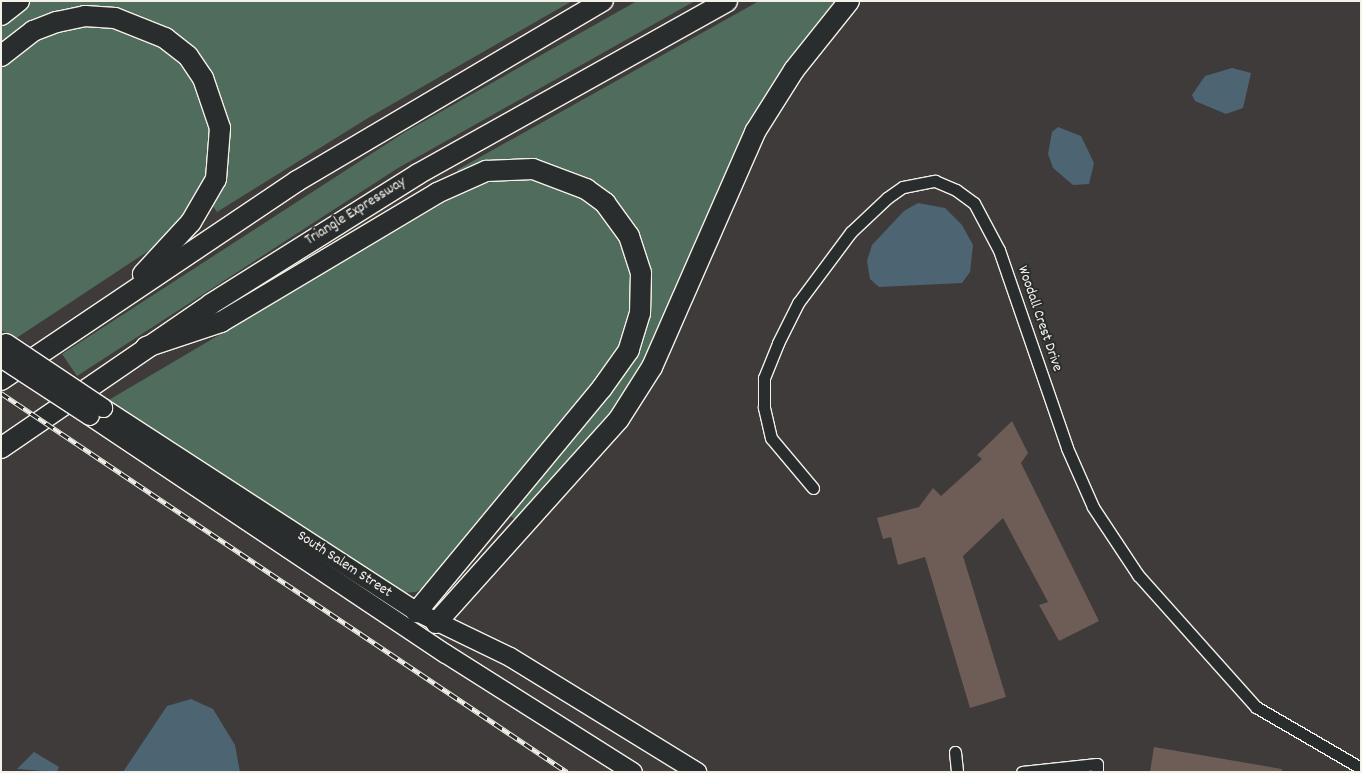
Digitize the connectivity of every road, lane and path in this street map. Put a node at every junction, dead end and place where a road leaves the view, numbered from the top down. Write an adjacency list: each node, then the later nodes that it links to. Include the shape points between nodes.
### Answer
1 (19, 1): 5 (highway)
2 (603, 1): 7 (highway, via 386,126)
3 (727, 1): 9 (highway, Triangle Expressway, via 418,174)
4 (849, 1): 14 (highway, via 794,70 755,132 652,368 619,419)
5 (1, 15)
6 (1, 56): 7 (highway, via 33,31 57,22 85,16 115,18 164,38 188,56 203,78 220,128 216,179 191,222 152,260)
7 (132, 291): 10 (highway)
8 (3, 347): 13 (main road, South Salem Street, bridge)
9 (146, 347): 11 (highway, Triangle Expressway); 13 (highway, via 221,322 437,193 486,171 542,172 586,188 605,203 630,236 641,273 640,313 629,350 602,388)
10 (1, 380)
11 (1, 448)
12 (813, 488): 17 (street, Woodall Crest Drive, via 771,438 764,407 764,378 778,342 798,303 851,232 887,198 903,187 935,182 956,190 974,203 999,250 1071,456 1093,507 1138,574 1256,707)
13 (412, 620): 14 (main road, South Salem Street); 15 (main road, South Salem Street)
14 (436, 623): 15 (main road); 19 (main road, South Salem Street, via 510,657)
15 (423, 638): 18 (main road, South Salem Street)
16 (955, 752): 20 (street)
17 (1361, 768)
18 (632, 772)
19 (697, 772)
20 (957, 772)
21 (1022, 772): 22 (street, via 1097,764)
22 (1097, 772)

